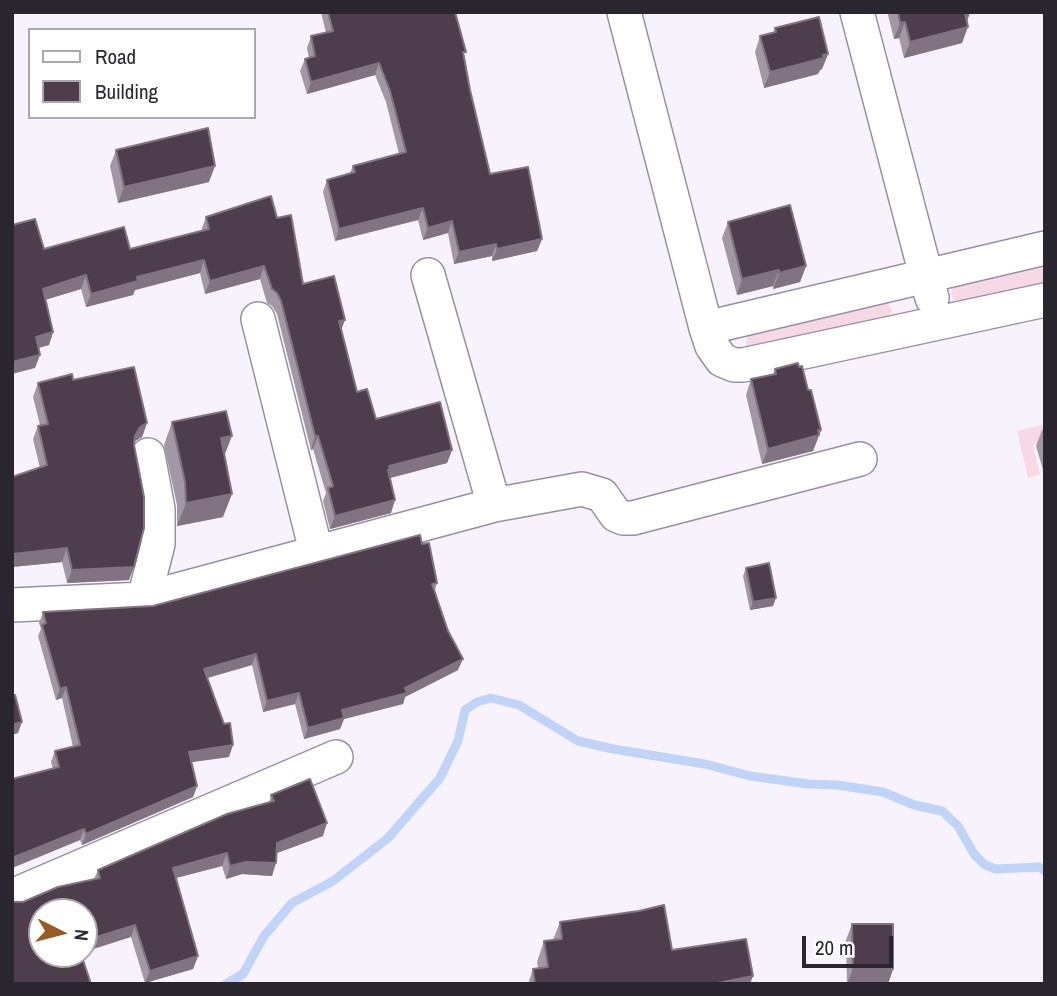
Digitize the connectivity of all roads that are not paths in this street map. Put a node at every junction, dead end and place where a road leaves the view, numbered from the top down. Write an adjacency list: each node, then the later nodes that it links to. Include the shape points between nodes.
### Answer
1 (625, 12): 9 (street)
2 (857, 12): 5 (street)
3 (1045, 248): 5 (street)
4 (428, 275): 12 (street)
5 (926, 276): 8 (street); 9 (street)
6 (1045, 300): 8 (street)
7 (258, 318): 13 (street)
8 (938, 323): 9 (street, via 743,365 722,360)
9 (706, 328)
10 (148, 454): 14 (street, via 158,509 158,544)
11 (860, 460): 12 (street, via 633,518 616,514 602,495 582,489)
12 (494, 505): 13 (street)
13 (316, 551): 14 (street)
14 (144, 599): 15 (street)
15 (12, 605)
16 (335, 757): 17 (street)
17 (12, 896)

